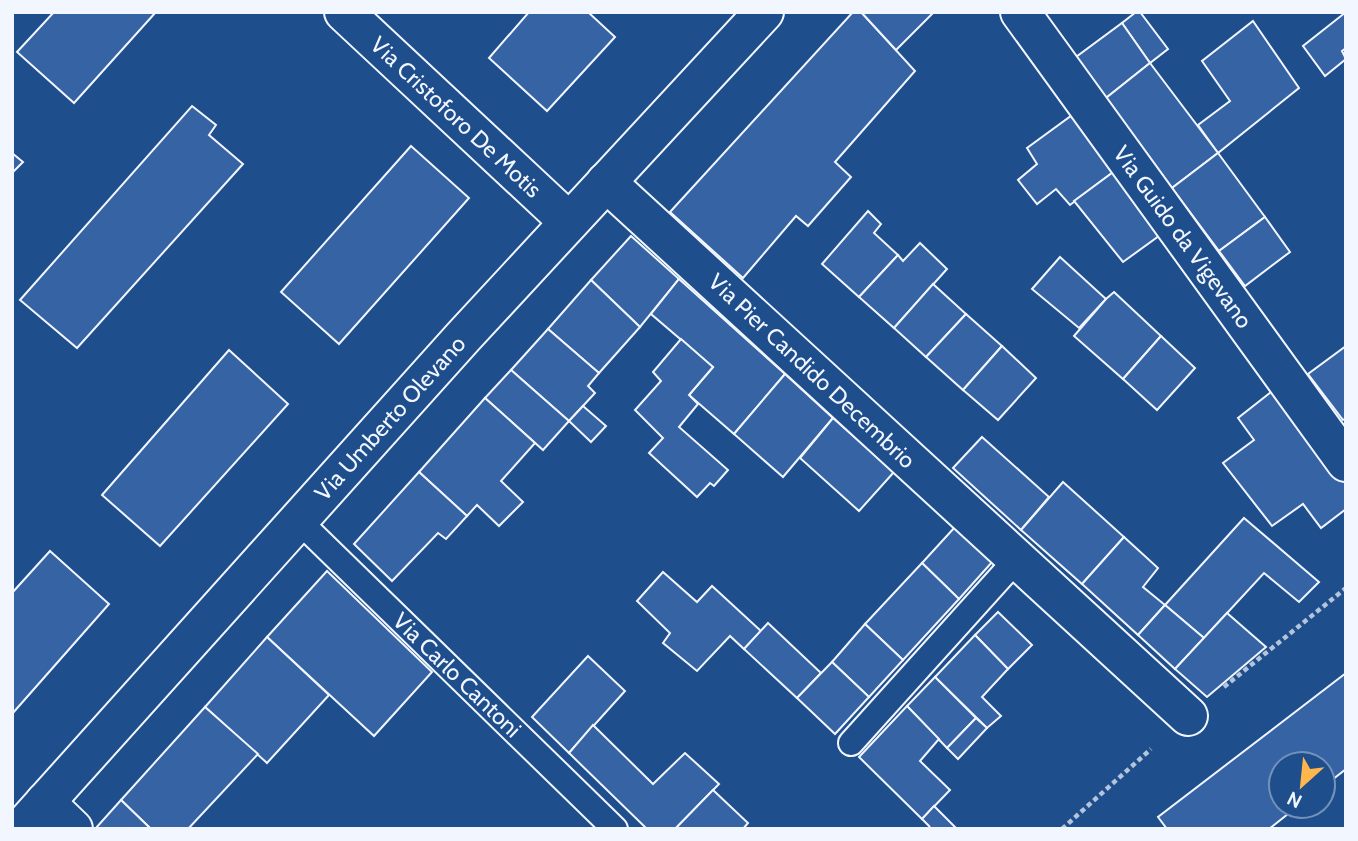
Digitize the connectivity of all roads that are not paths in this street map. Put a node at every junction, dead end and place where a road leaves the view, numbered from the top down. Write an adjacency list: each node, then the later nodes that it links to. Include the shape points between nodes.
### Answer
1 (344, 12): 5 (street, Via Cristoforo De Motis)
2 (764, 12): 4 (street, Via Umberto Olevano)
3 (1020, 12): 6 (street, Via Guido da Vigevano)
4 (606, 182): 5 (street, Via Umberto Olevano); 8 (street, Via Pier Candido Decembrio)
5 (569, 222): 7 (street, Via Umberto Olevano)
6 (1346, 462)
7 (298, 520): 11 (street, Via Umberto Olevano); 13 (lane, Via Carlo Cantoni)
8 (1017, 559): 9 (street, Via Pier Candido Decembrio); 10 (lane)
9 (1188, 716)
10 (851, 743)
11 (33, 815): 12 (street)
12 (73, 829)
13 (615, 829)

